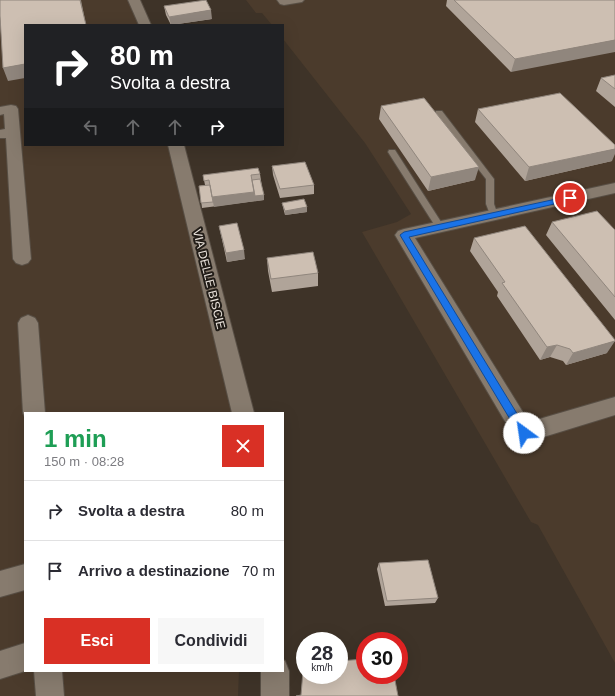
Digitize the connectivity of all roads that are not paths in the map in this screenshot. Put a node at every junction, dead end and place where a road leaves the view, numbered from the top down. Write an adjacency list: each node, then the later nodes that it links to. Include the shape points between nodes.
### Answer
1 (134, 0): 4 (street)
2 (283, 0): 3 (street)
3 (298, 0)
4 (145, 24)
5 (0, 110): 7 (street, via 12,109)
6 (439, 113): 11 (lane, via 490,179 490,204)
7 (6, 133): 13 (street)
8 (176, 146): 17 (street, VIA DELLE BISCIE)
9 (392, 152): 12 (lane)
10 (615, 188): 11 (street)
11 (494, 215): 12 (street)
12 (440, 227): 15 (street, via 404,235 524,433)
13 (22, 260)
14 (28, 323): 16 (street)
15 (615, 406)
16 (34, 412)
17 (243, 412)
18 (24, 577): 19 (street)
19 (0, 584)
20 (24, 657): 21 (street)
21 (0, 665)
22 (48, 672): 24 (street)
23 (275, 672): 25 (street)
24 (50, 696)
25 (274, 696)

